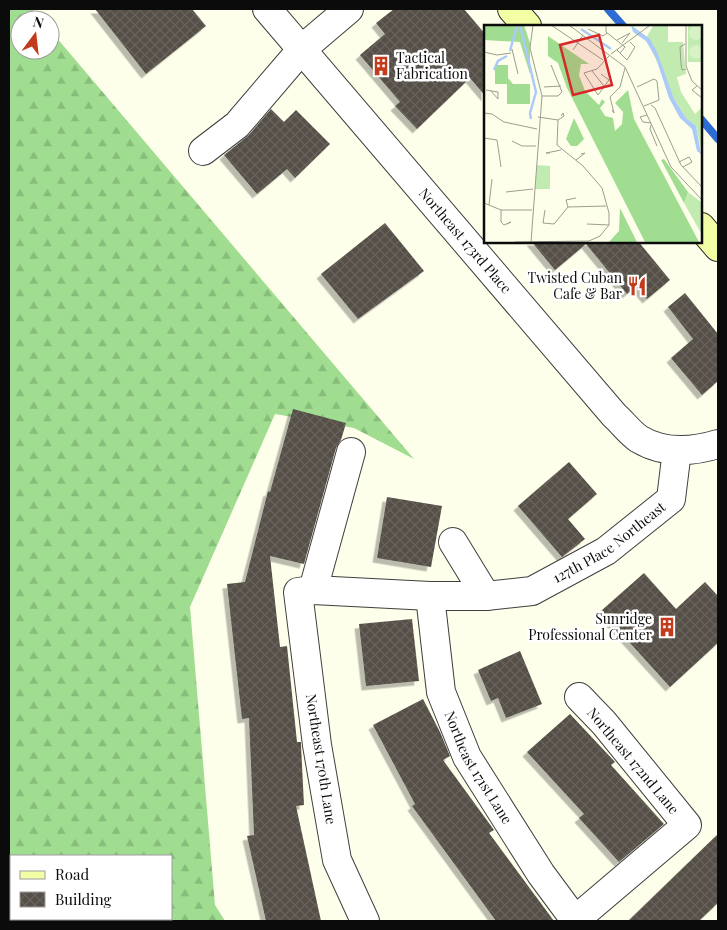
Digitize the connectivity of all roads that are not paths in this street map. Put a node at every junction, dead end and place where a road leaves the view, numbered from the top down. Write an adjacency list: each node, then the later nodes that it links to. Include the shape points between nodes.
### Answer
1 (268, 9): 5 (street, Northeast 173rd Place)
2 (349, 9): 5 (street)
3 (512, 9): 4 (main road)
4 (526, 25)
5 (302, 49): 6 (street, via 237,125); 10 (street, Northeast 173rd Place, via 614,415 639,439)
6 (203, 151)
7 (702, 228): 8 (main road)
8 (718, 247)
9 (718, 444): 10 (street, via 697,450)
10 (677, 450): 15 (street, 127th Place Northeast, via 672,499 606,551 532,591)
11 (351, 452): 13 (street)
12 (453, 542): 15 (street)
13 (305, 591): 14 (street, 127th Place Northeast); 17 (street, Northeast 170th Lane, via 317,745 337,860)
14 (430, 596): 15 (street, 127th Place Northeast); 18 (street, Northeast 171st Lane, via 441,692 467,756 540,874)
15 (486, 596)
16 (579, 697): 18 (street, Northeast 172nd Lane, via 687,825)
17 (365, 921)
18 (575, 921)

